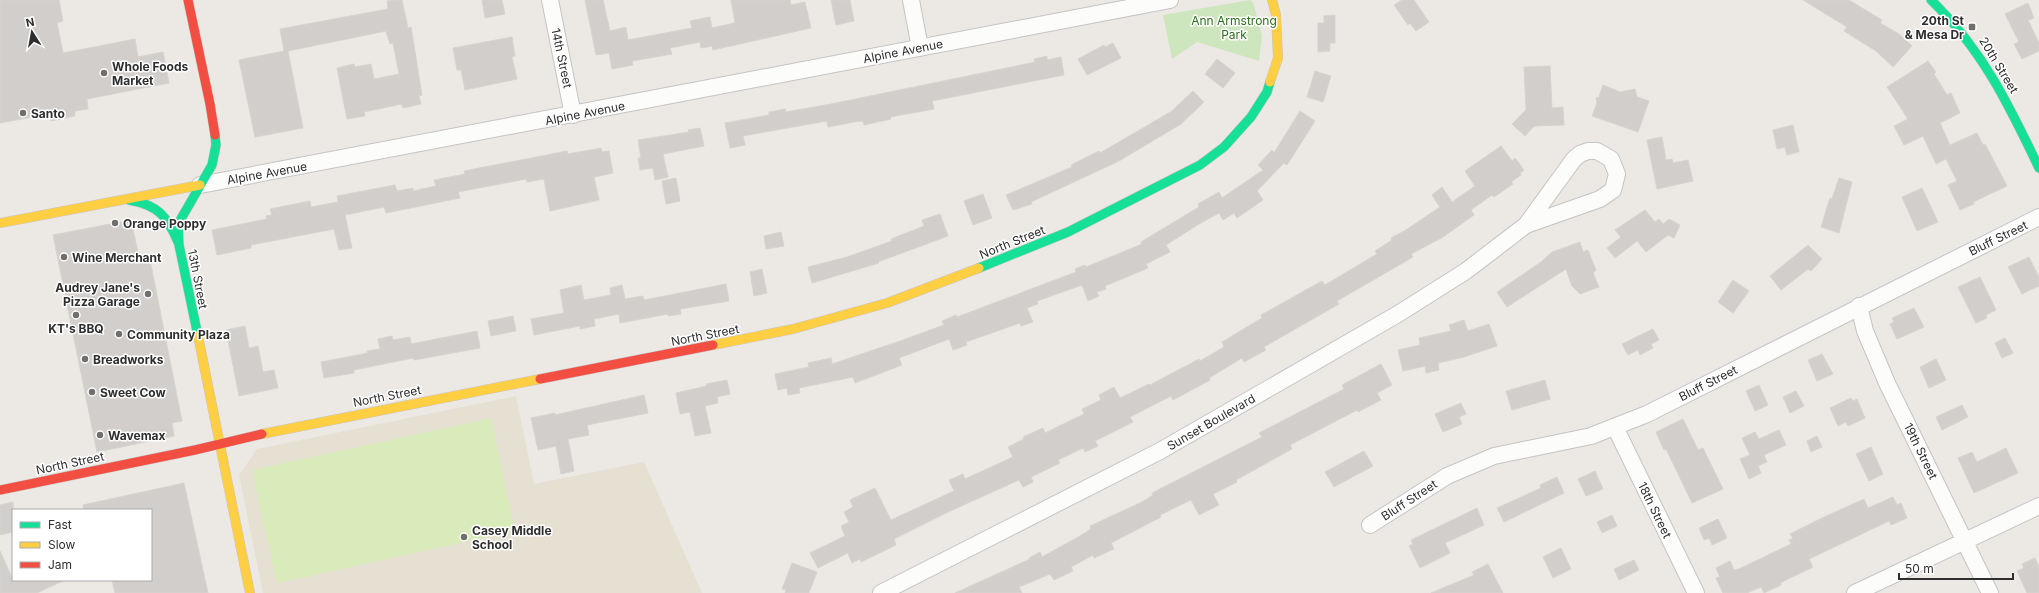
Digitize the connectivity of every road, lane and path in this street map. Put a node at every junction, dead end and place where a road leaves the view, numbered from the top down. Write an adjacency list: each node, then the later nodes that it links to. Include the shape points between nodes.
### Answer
1 (188, 0): 10 (street, 13th Street, via 216,145 212,165)
2 (550, 0): 8 (street, 14th Street)
3 (911, 0): 7 (street)
4 (1170, 0): 7 (street, Alpine Avenue)
5 (1272, 0): 18 (street, North Street, via 1276,15 1278,58 1267,92 1252,117 1224,147 1200,165 1068,232 887,303 793,329 245,437)
6 (1936, 2): 9 (street, 20th Street, via 1968,37 1996,79)
7 (920, 48): 8 (street, Alpine Avenue)
8 (573, 115): 10 (street, Alpine Avenue)
9 (2039, 168)
10 (200, 186): 11 (street, Alpine Avenue); 15 (street, 13th Street, via 187,204 178,224)
11 (124, 200): 13 (street, Alpine Avenue); 15 (street, via 146,202 160,211 170,223)
12 (2039, 217): 16 (street, Bluff Street)
13 (0, 223)
14 (1526, 225): 14 (street, Sunset Boulevard, via 1580,154 1597,151 1611,159 1617,174 1613,190 1607,195); 24 (street, Sunset Boulevard, via 1466,271 1398,314 1160,451)
15 (179, 245): 18 (street, 13th Street)
16 (1859, 306): 17 (street, Bluff Street, via 1647,414); 22 (street, 19th Street, via 1865,331 1887,383)
17 (1615, 427): 21 (street, Bluff Street, via 1591,436 1494,456 1447,476); 25 (street, 18th Street)
18 (219, 445): 19 (street, North Street); 23 (street, 13th Street)
19 (0, 490)
20 (2039, 506): 22 (street)
21 (1370, 525)
22 (1966, 542): 26 (street); 27 (street, 19th Street)
23 (250, 593)
24 (881, 593)
25 (1696, 593)
26 (1855, 593)
27 (1990, 593)

